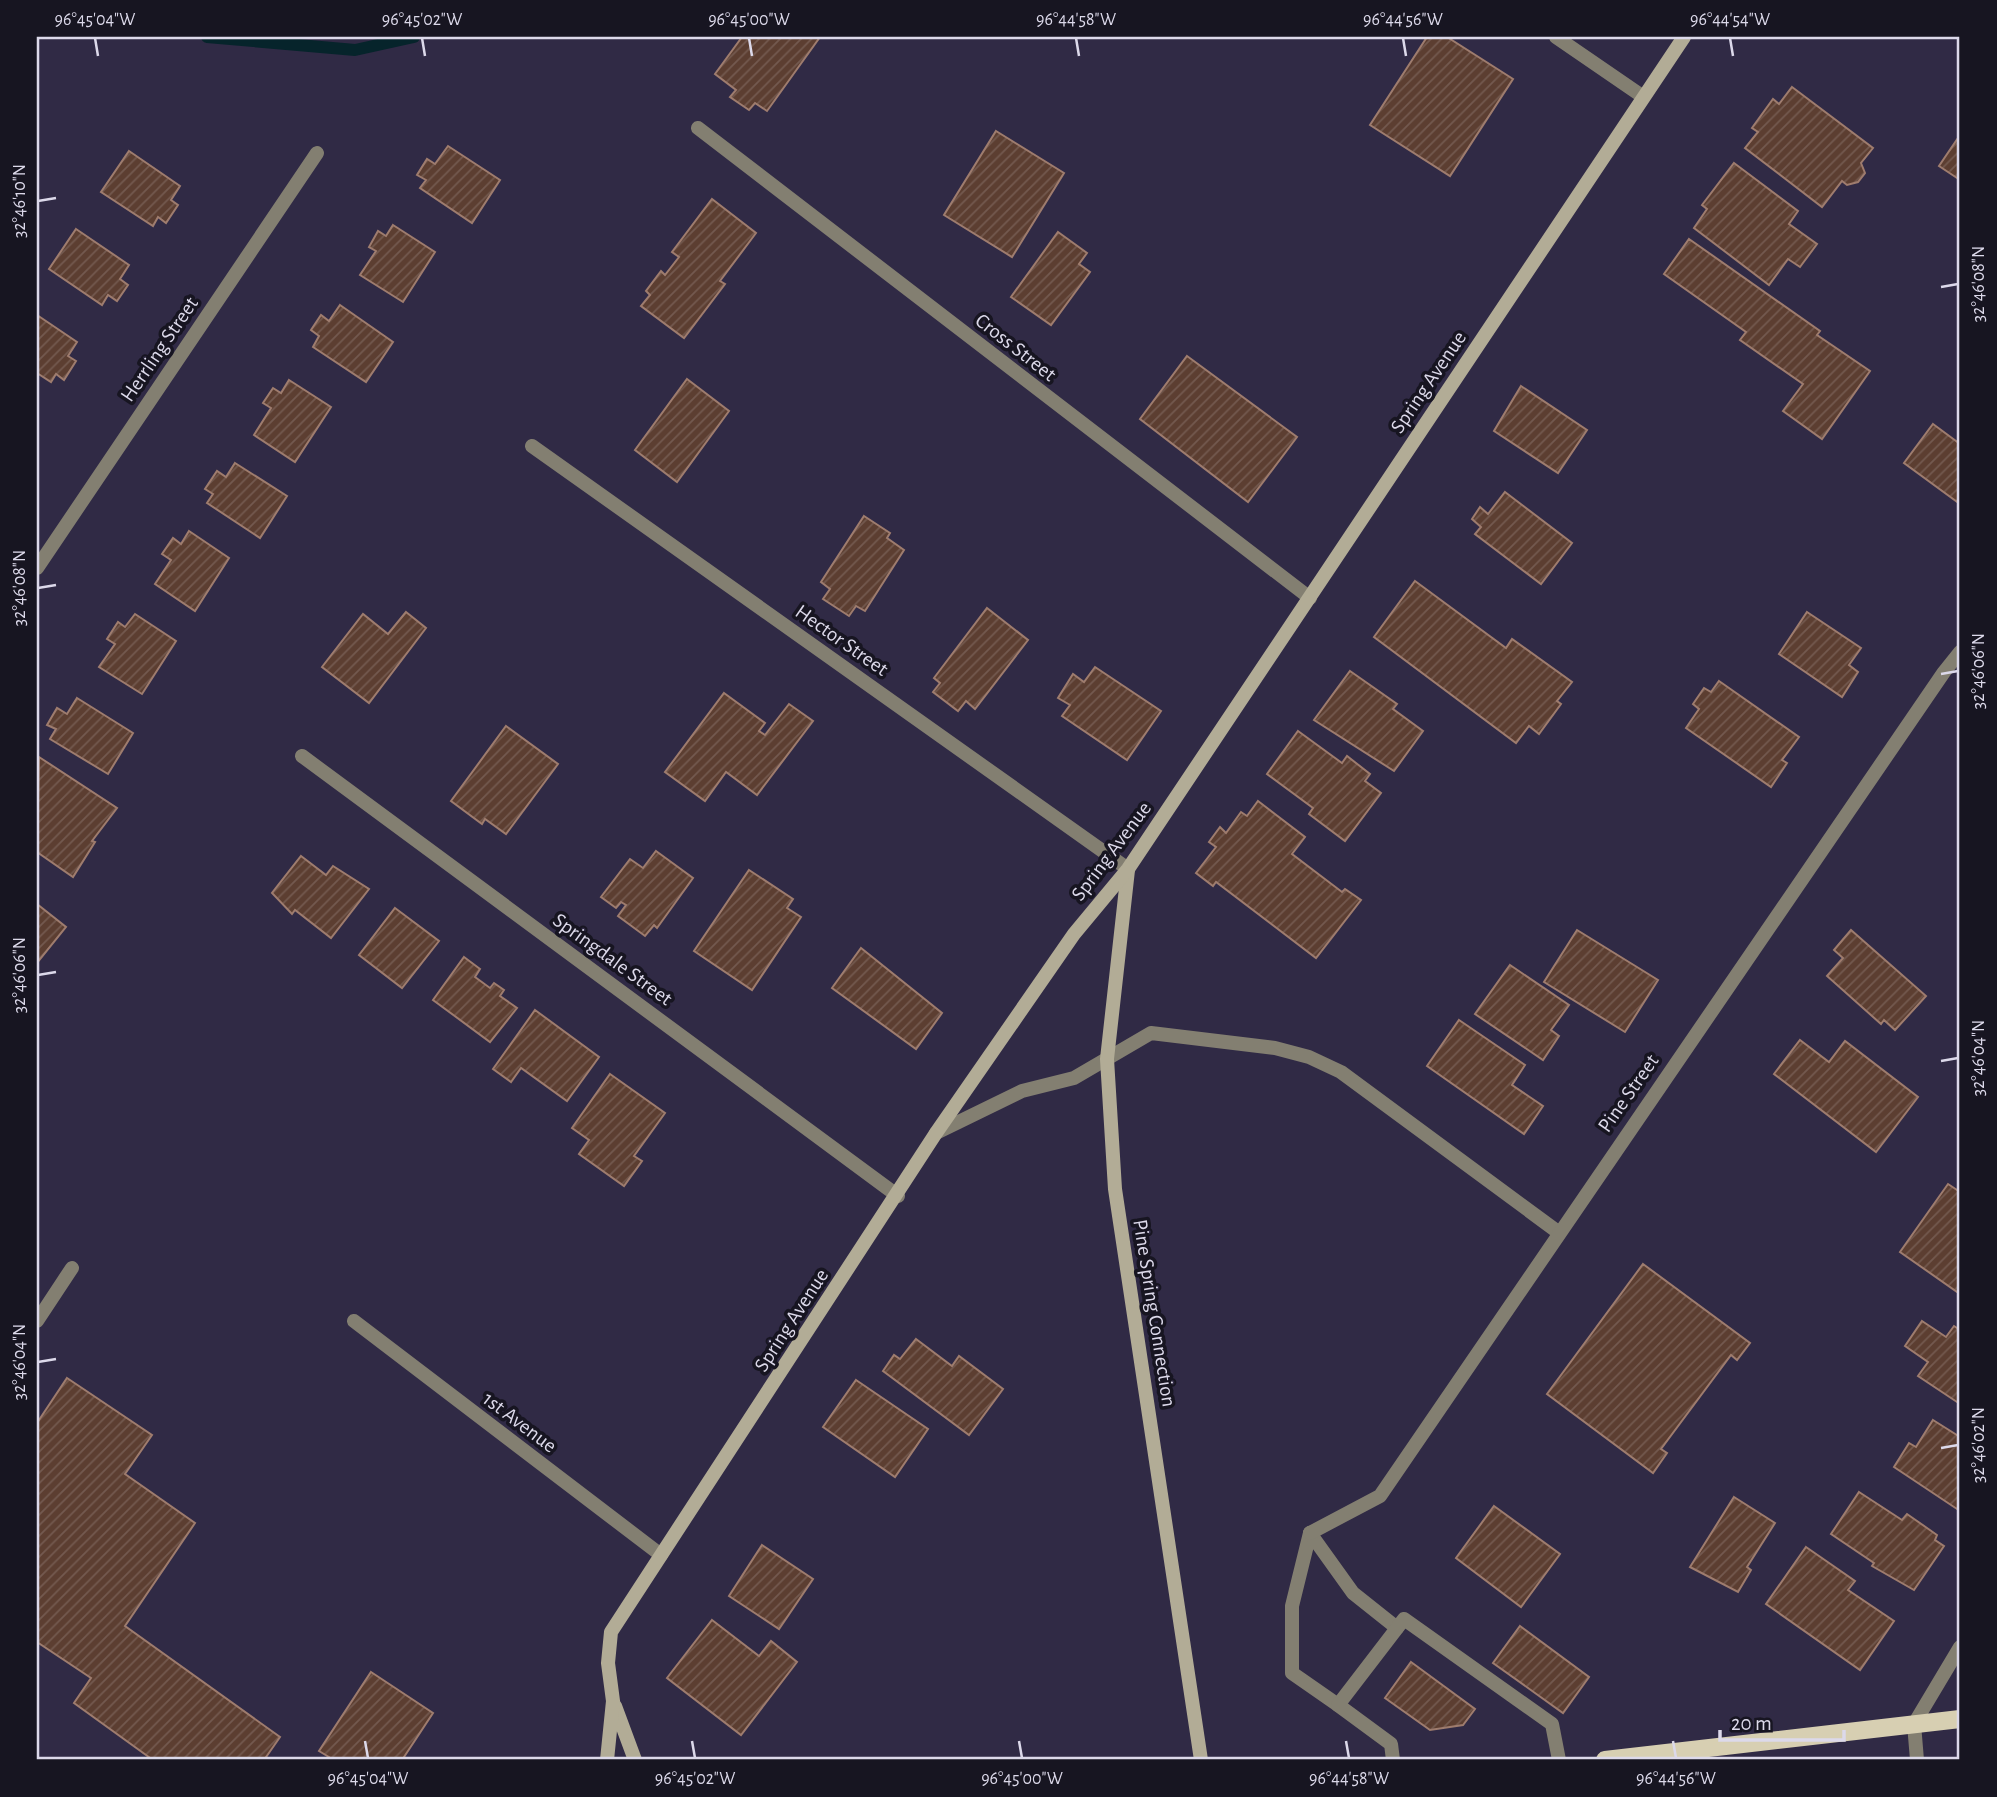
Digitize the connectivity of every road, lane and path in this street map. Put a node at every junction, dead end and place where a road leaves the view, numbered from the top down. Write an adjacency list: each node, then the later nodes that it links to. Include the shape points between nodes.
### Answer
1 (1556, 37): 3 (street)
2 (1684, 37): 3 (street, Spring Avenue)
3 (1642, 96): 8 (street, Spring Avenue)
4 (698, 128): 8 (street, Cross Street)
5 (317, 153): 7 (street, Herrling Street)
6 (532, 446): 11 (street, Hector Street)
7 (37, 568)
8 (1310, 598): 11 (street, Spring Avenue)
9 (1960, 652): 15 (street, Pine Street)
10 (302, 756): 14 (street, Springdale Street)
11 (1128, 869): 12 (street, Pine Spring Connection); 13 (street, Spring Avenue, via 1074,934)
12 (1107, 1059): 13 (street, via 1074,1077 1022,1091); 15 (street, via 1151,1033 1275,1048 1309,1057 1341,1072); 29 (street, Pine Spring Connection, via 1115,1189)
13 (936, 1133): 14 (street, Spring Avenue)
14 (898, 1196): 20 (street, Spring Avenue)
15 (1558, 1232): 19 (street, Pine Street, via 1380,1496)
16 (72, 1268): 17 (street)
17 (37, 1321)
18 (354, 1321): 20 (street, 1st Avenue)
19 (1310, 1533): 21 (street, via 1353,1593); 24 (street, via 1292,1606 1293,1674)
20 (661, 1555): 23 (street, Spring Avenue, via 611,1632 608,1663)
21 (1397, 1628): 24 (street); 31 (street, via 1405,1619 1552,1724)
22 (1960, 1647): 26 (street)
23 (613, 1701): 27 (street, Spring Avenue); 28 (street, Spring Avenue)
24 (1338, 1705): 30 (street, via 1391,1744)
25 (1960, 1718): 26 (main road)
26 (1914, 1724): 32 (main road); 33 (street)
27 (607, 1760)
28 (635, 1760)
29 (1202, 1760)
30 (1393, 1760)
31 (1559, 1760)
32 (1605, 1760)
33 (1917, 1760)

